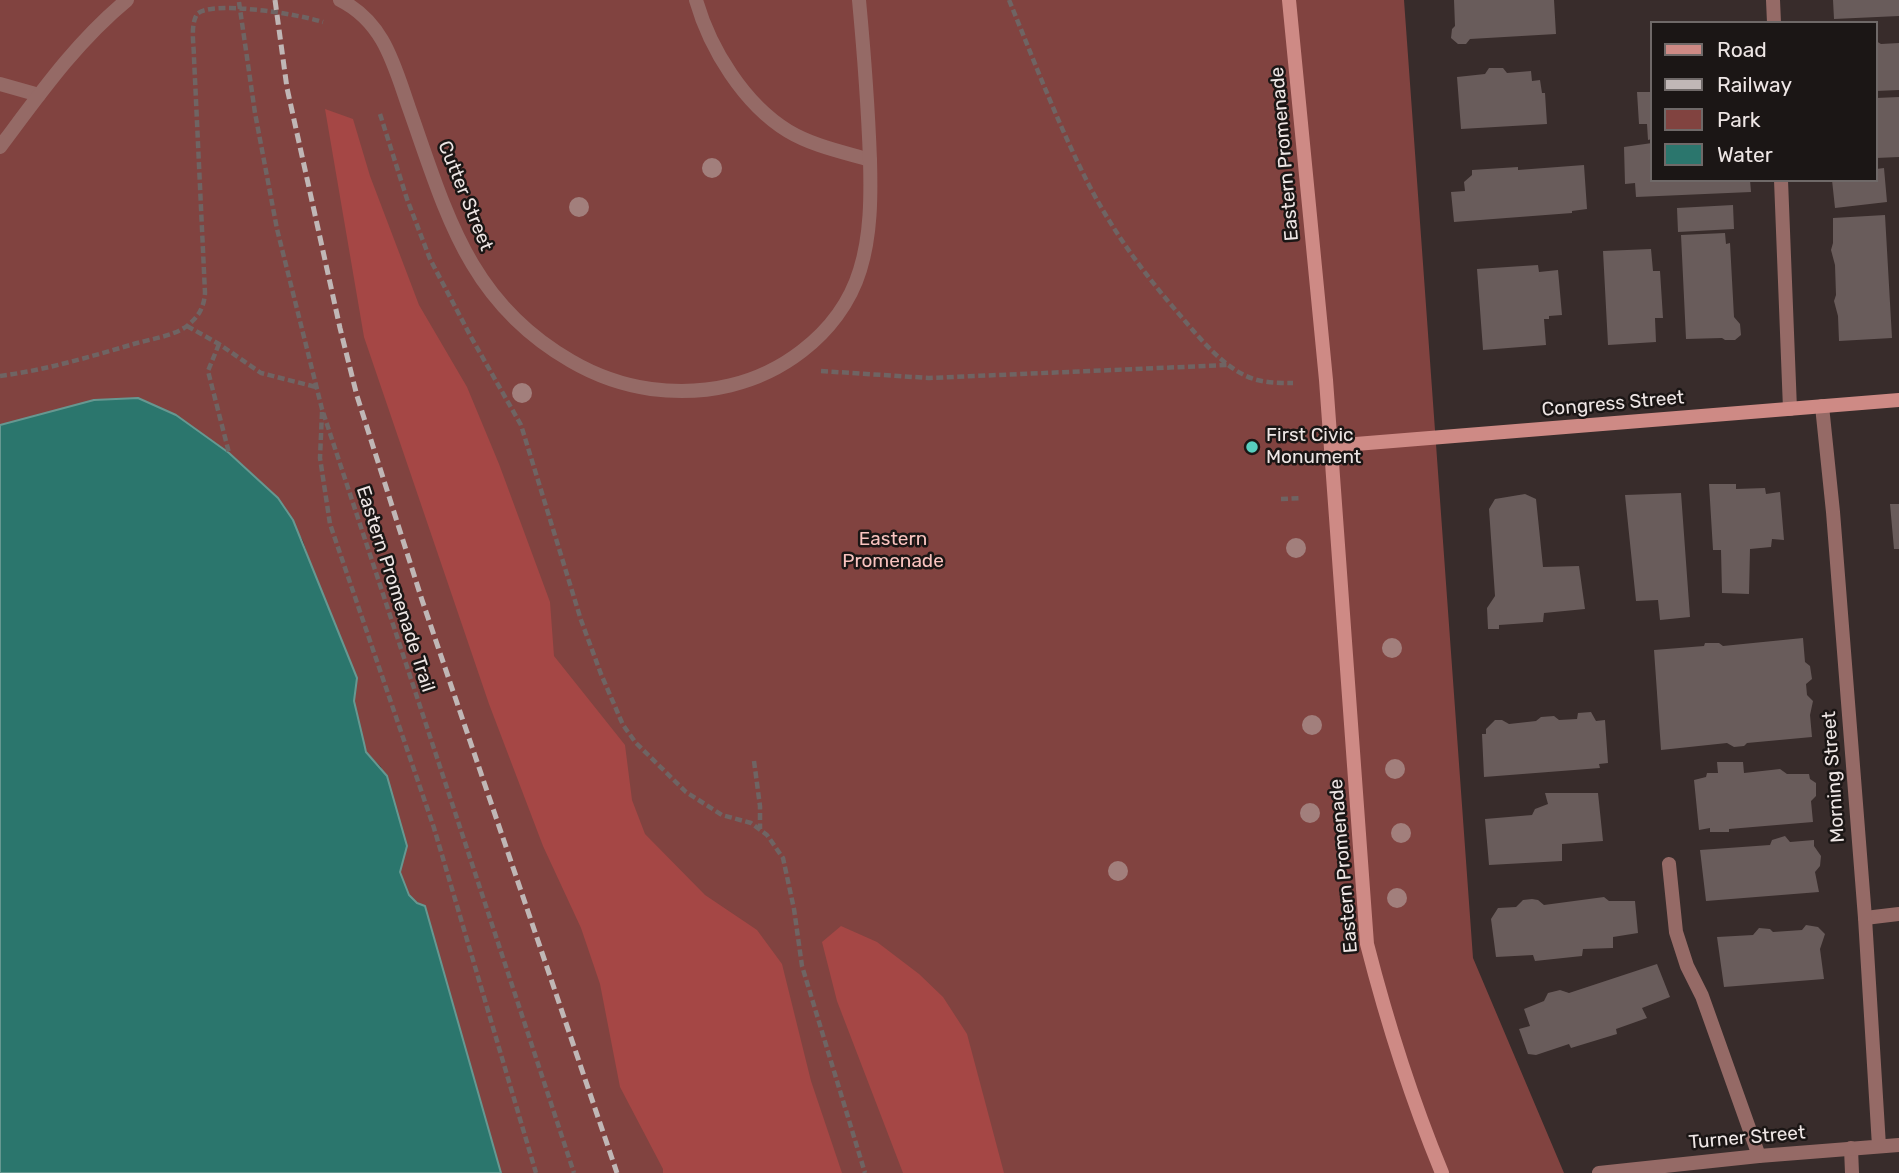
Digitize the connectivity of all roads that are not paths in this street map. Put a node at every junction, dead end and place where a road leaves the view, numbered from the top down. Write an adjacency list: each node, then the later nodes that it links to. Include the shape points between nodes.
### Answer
1 (127, 0): 9 (street, via 99,23)
2 (340, 0): 11 (street, Cutter Street, via 368,19 387,47 458,237 494,298 524,329 559,355 618,382 671,391 717,388 771,371 811,343 843,306 859,272 868,233)
3 (696, 0): 11 (street, via 730,72 762,109 802,138)
4 (859, 0): 11 (street, Cutter Street)
5 (1289, 0): 16 (street, Eastern Promenade)
6 (1773, 0): 7 (street)
7 (1774, 21)
8 (0, 84): 9 (street)
9 (39, 95): 10 (street)
10 (0, 147)
11 (870, 160)
12 (1781, 182): 15 (street)
13 (1899, 400): 14 (street, Congress Street)
14 (1822, 406): 15 (street, Congress Street); 19 (street, Morning Street)
15 (1790, 409): 16 (street, Congress Street)
16 (1331, 446): 25 (street, Eastern Promenade, via 1367,944 1384,1013)
17 (1669, 864): 23 (street, via 1676,932)
18 (1899, 914): 19 (street)
19 (1865, 918): 21 (street, Morning Street)
20 (1899, 1144): 21 (street, Turner Street)
21 (1879, 1146): 22 (street, Turner Street)
22 (1851, 1148): 23 (street, Turner Street); 27 (street)
23 (1759, 1156): 24 (street, Turner Street)
24 (1699, 1167): 26 (street, Turner Street)
25 (1443, 1173)
26 (1599, 1173)
27 (1852, 1173)

